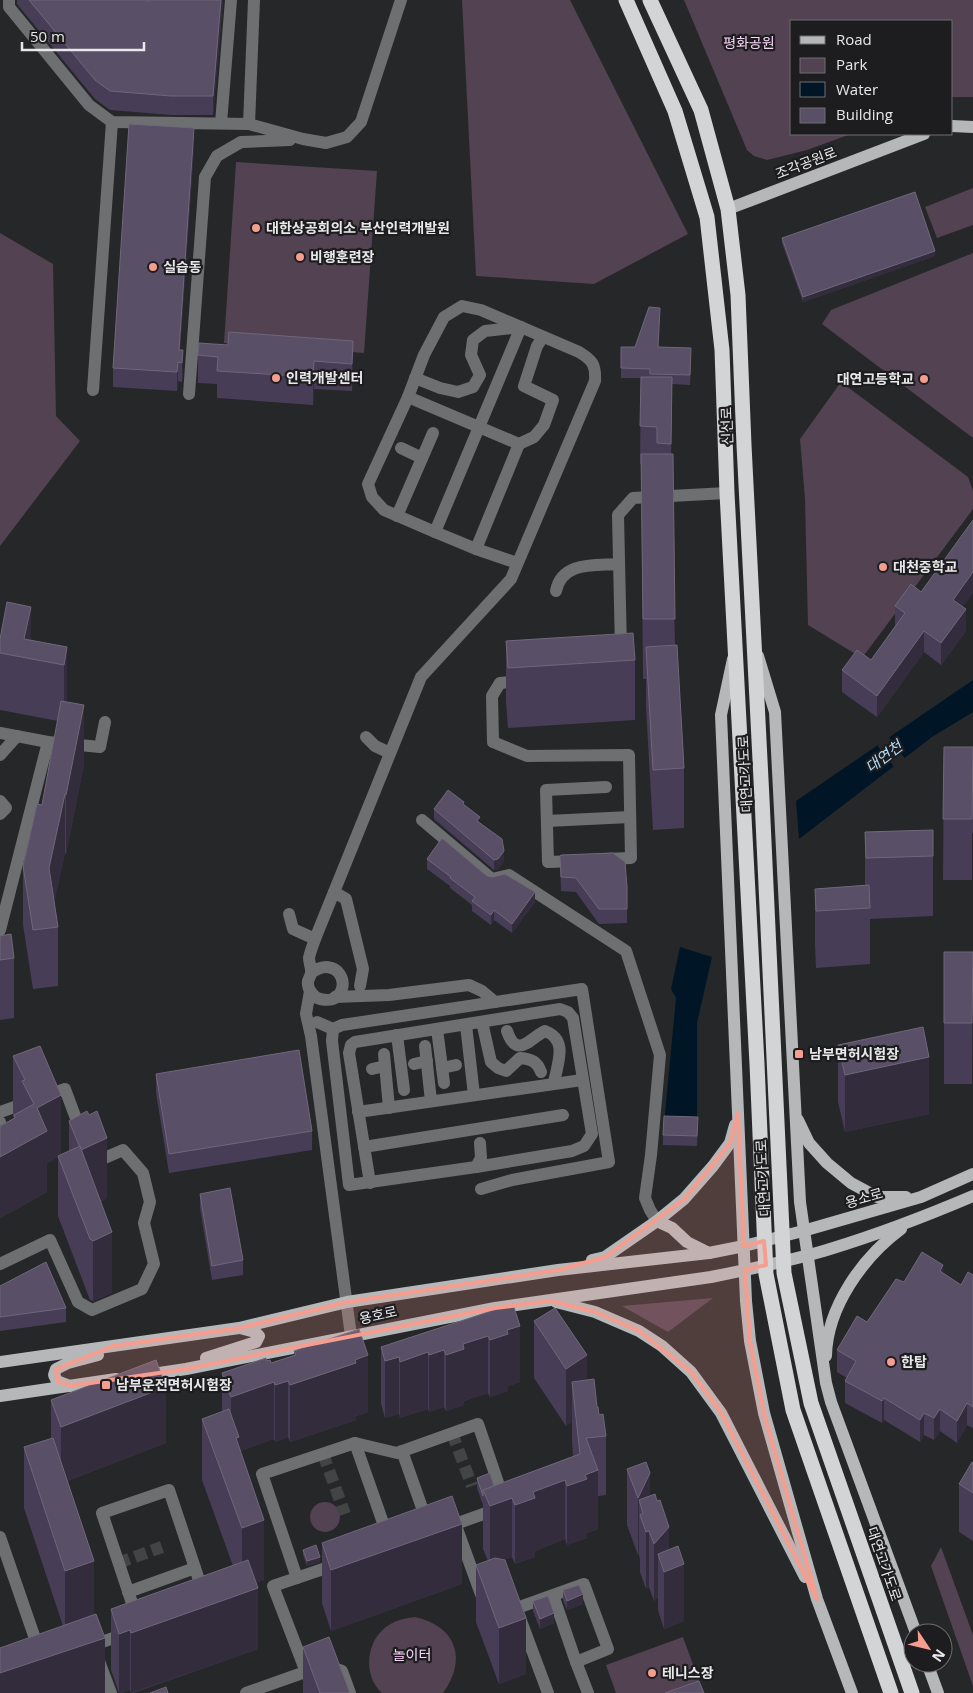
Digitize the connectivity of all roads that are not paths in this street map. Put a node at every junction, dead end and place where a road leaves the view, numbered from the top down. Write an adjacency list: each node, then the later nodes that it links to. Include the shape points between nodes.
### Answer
1 (9, 0): 7 (street, via 9,7 89,105)
2 (231, 0): 8 (street)
3 (254, 0): 9 (street)
4 (401, 0): 13 (street, via 361,122 347,137 326,143)
5 (626, 0): 26 (highway, 대연고가도로, via 676,111 708,217 722,350)
6 (650, 0): 14 (highway, 신선로, via 700,110)
7 (112, 122): 8 (street); 18 (street)
8 (222, 123): 9 (street)
9 (249, 124): 13 (street)
10 (953, 126): 11 (main road)
11 (973, 127)
12 (921, 135): 14 (main road, 조각공원로)
13 (303, 139): 19 (street, via 241,142 217,156 205,176)
14 (728, 210): 33 (highway, 신선로, via 738,295)
15 (521, 327): 16 (street); 17 (street, via 482,310 462,306 444,317); 17 (street, via 485,331 473,340 471,354 480,375 473,387 458,392); 21 (street)
16 (543, 337): 23 (street, via 524,386 553,400 544,425 534,437); 30 (street, via 591,360 596,370 595,381)
17 (415, 378): 20 (street)
18 (93, 390)
19 (189, 394)
20 (408, 397): 21 (street); 27 (street, via 368,484 372,498 384,510)
21 (480, 428): 23 (street); 28 (street)
22 (433, 433): 25 (street)
23 (519, 444): 29 (street)
24 (401, 448): 25 (street)
25 (422, 458): 27 (street)
26 (727, 493): 31 (street, via 633,498 618,515); 34 (highway, 대연고가도로)
27 (397, 516): 28 (street)
28 (435, 532): 29 (street)
29 (476, 549): 30 (street)
30 (517, 563): 42 (street, via 511,579 421,677)
31 (619, 564): 32 (street, via 578,567 566,572); 35 (street)
32 (556, 591)
33 (753, 642): 84 (main road, via 775,712); 141 (highway, 대연고가도로, via 784,1273 811,1403)
34 (736, 644): 83 (main road, via 721,715); 140 (highway, 대연고가도로, via 766,1274 793,1410)
35 (621, 664)
36 (537, 680): 47 (street, via 500,683 492,696 493,742 527,756 628,755)
37 (105, 722): 41 (street, via 100,747)
38 (0, 733): 39 (street)
39 (17, 736): 41 (street); 43 (street)
40 (366, 737): 42 (street)
41 (48, 742): 52 (street)
42 (390, 753): 50 (street)
43 (0, 755)
44 (606, 787): 49 (street, via 546,790)
45 (0, 801): 46 (street, via 6,808)
46 (0, 814)
47 (630, 817): 49 (street); 49 (street, via 631,858 590,860 548,862)
48 (422, 820): 94 (street, via 492,879 509,875 626,951 660,1055 645,1198)
49 (547, 821)
50 (334, 892): 53 (street); 56 (street, via 346,899 363,969)
51 (289, 914): 53 (street, via 292,929)
52 (0, 930)
53 (315, 939): 54 (street, via 309,958)
54 (311, 973): 55 (street, via 319,967 329,966 338,971); 57 (street)
55 (342, 980): 56 (street); 59 (street, via 342,990)
56 (360, 986): 58 (street)
57 (310, 991): 59 (street, via 316,998); 68 (street, via 306,1014)
58 (389, 995): 59 (street); 60 (street, via 469,985)
59 (331, 999): 61 (street)
60 (495, 1002): 64 (street); 91 (street, via 582,989 609,1162)
61 (317, 1022): 64 (street); 68 (street)
62 (482, 1022): 63 (street); 73 (street, via 491,1062 498,1068 506,1071 520,1058 531,1059); 75 (street, via 560,1009 568,1012 573,1018)
63 (466, 1025): 65 (street); 78 (street)
64 (333, 1029): 90 (street, via 349,1185)
65 (437, 1029): 67 (street); 71 (street)
66 (507, 1031): 77 (street, via 518,1046 526,1045 545,1031 558,1039 560,1050)
67 (397, 1035): 74 (street); 82 (street, via 351,1045 348,1053)
68 (311, 1036): 105 (street)
69 (425, 1046): 74 (street)
70 (456, 1065): 71 (street)
71 (442, 1068): 76 (street)
72 (372, 1069): 80 (street, via 384,1060)
73 (541, 1072)
74 (412, 1074): 79 (street)
75 (582, 1080): 77 (street); 88 (street, via 592,1134 584,1146)
76 (444, 1083)
77 (554, 1083): 78 (street)
78 (474, 1095): 79 (street)
79 (432, 1101): 80 (street)
80 (389, 1108): 82 (street)
81 (0, 1112): 101 (street, via 65,1090 93,1164 123,1150 143,1173 150,1202 144,1223 154,1264 142,1289 92,1310 78,1302 50,1240)
82 (358, 1112): 87 (street)
83 (738, 1113): 94 (main road, via 730,1144 684,1199); 98 (main road)
84 (795, 1113): 93 (main road, via 809,1143 851,1183 877,1197); 96 (main road)
85 (563, 1115): 87 (street)
86 (480, 1143): 88 (street, via 481,1158)
87 (364, 1147): 90 (street)
88 (476, 1166): 90 (street)
89 (973, 1174): 93 (main road, 용소로)
90 (370, 1183)
91 (481, 1189)
92 (973, 1196): 95 (main road)
93 (921, 1197): 96 (main road, 용소로)
94 (657, 1220): 99 (main road, via 687,1242); 102 (main road, via 605,1257)
95 (910, 1222): 100 (main road); 111 (main road, via 863,1264 845,1293 826,1344)
96 (803, 1231): 97 (main road, 용소로); 100 (main road)
97 (761, 1242): 98 (main road, 용호로)
98 (744, 1246): 99 (main road, 용호로); 103 (main road)
99 (709, 1253): 102 (main road, 용호로)
100 (807, 1255): 103 (main road, 용호로); 111 (main road)
101 (0, 1264)
102 (558, 1270): 105 (main road, 용호로)
103 (745, 1270): 104 (main road, 용호로); 124 (main road, via 750,1340 764,1413)
104 (552, 1300): 107 (main road, 용호로); 124 (main road, via 594,1312 639,1331 691,1372 721,1413)
105 (347, 1302): 106 (main road, 용호로); 107 (street)
106 (239, 1328): 108 (main road, 용호로); 110 (main road, via 255,1332 258,1336 256,1342 206,1358)
107 (351, 1336): 110 (main road, 용호로)
108 (113, 1346): 109 (main road, 용호로); 112 (main road, via 56,1369 57,1381)
109 (0, 1362)
110 (186, 1369): 112 (main road, 용호로)
111 (826, 1384): 127 (main road)
112 (70, 1386): 113 (main road, 용호로)
113 (0, 1396)
114 (355, 1443): 115 (street, via 397,1453); 118 (street); 121 (street, via 262,1474)
115 (402, 1451): 116 (street, via 429,1533); 116 (street, via 478,1424 506,1506)
116 (455, 1524): 126 (street, via 485,1605)
117 (0, 1537): 131 (street)
118 (390, 1546)
119 (346, 1561): 121 (street)
120 (196, 1568): 122 (street); 122 (street, via 169,1490 110,1510 102,1513); 125 (street, via 207,1604)
121 (297, 1578): 132 (street, via 273,1586)
122 (128, 1592): 128 (street, via 145,1626)
123 (553, 1595): 126 (street); 130 (street); 130 (street, via 584,1584 608,1649)
124 (817, 1600): 139 (main road)
125 (199, 1607)
126 (517, 1608): 137 (street)
127 (912, 1623)
128 (93, 1645): 129 (street); 134 (street)
129 (80, 1650)
130 (576, 1662): 138 (street)
131 (43, 1663)
132 (306, 1672): 135 (street); 136 (street, via 325,1665 342,1670)
133 (931, 1673): 142 (main road)
134 (111, 1693)
135 (246, 1693)
136 (350, 1693)
137 (548, 1693)
138 (588, 1693)
139 (852, 1693)
140 (891, 1693)
141 (912, 1693)
142 (938, 1693)

